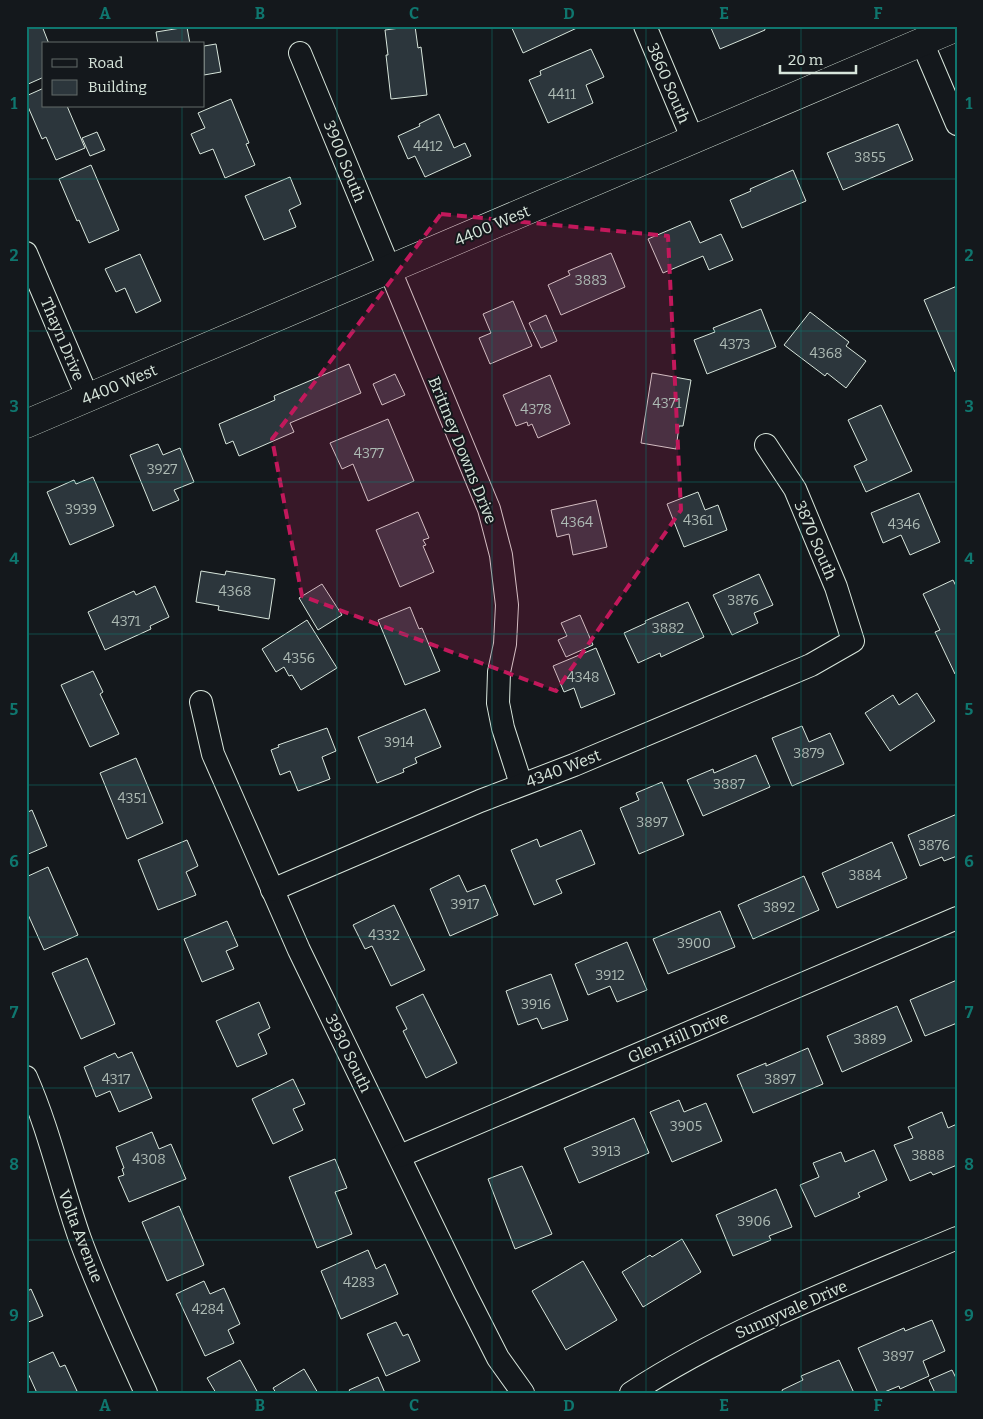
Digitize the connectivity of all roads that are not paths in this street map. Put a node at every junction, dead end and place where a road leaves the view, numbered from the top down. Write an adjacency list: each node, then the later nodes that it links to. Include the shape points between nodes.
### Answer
1 (645, 26): 6 (street, 3860 South)
2 (957, 27): 3 (street, 4400 West)
3 (922, 42): 5 (street); 6 (street, 4400 West)
4 (300, 53): 8 (street, 3900 South)
5 (957, 124)
6 (693, 140): 8 (street, 4400 West)
7 (26, 253): 9 (street, Thayn Drive)
8 (389, 269): 9 (street, 4400 West); 14 (street, Brittney Downs Drive, via 489,509 501,555 507,605 498,704)
9 (88, 398): 10 (street, 4400 West)
10 (26, 424)
11 (766, 445): 12 (street, 3870 South, via 795,489 836,586)
12 (853, 641): 14 (street, 4340 West, via 811,665 584,761)
13 (201, 702): 15 (street, 3930 South, via 213,754)
14 (521, 784): 15 (street, 4340 West)
15 (272, 890): 18 (street, 3930 South, via 298,950)
16 (957, 918): 18 (street, Glen Hill Drive)
17 (28, 1085): 20 (street, Volta Avenue, via 48,1134 81,1241)
18 (400, 1156): 21 (street, 3930 South, via 498,1358)
19 (957, 1238): 22 (street, Sunnyvale Drive, via 780,1313 690,1357)
20 (146, 1393)
21 (522, 1393)
22 (631, 1393)

